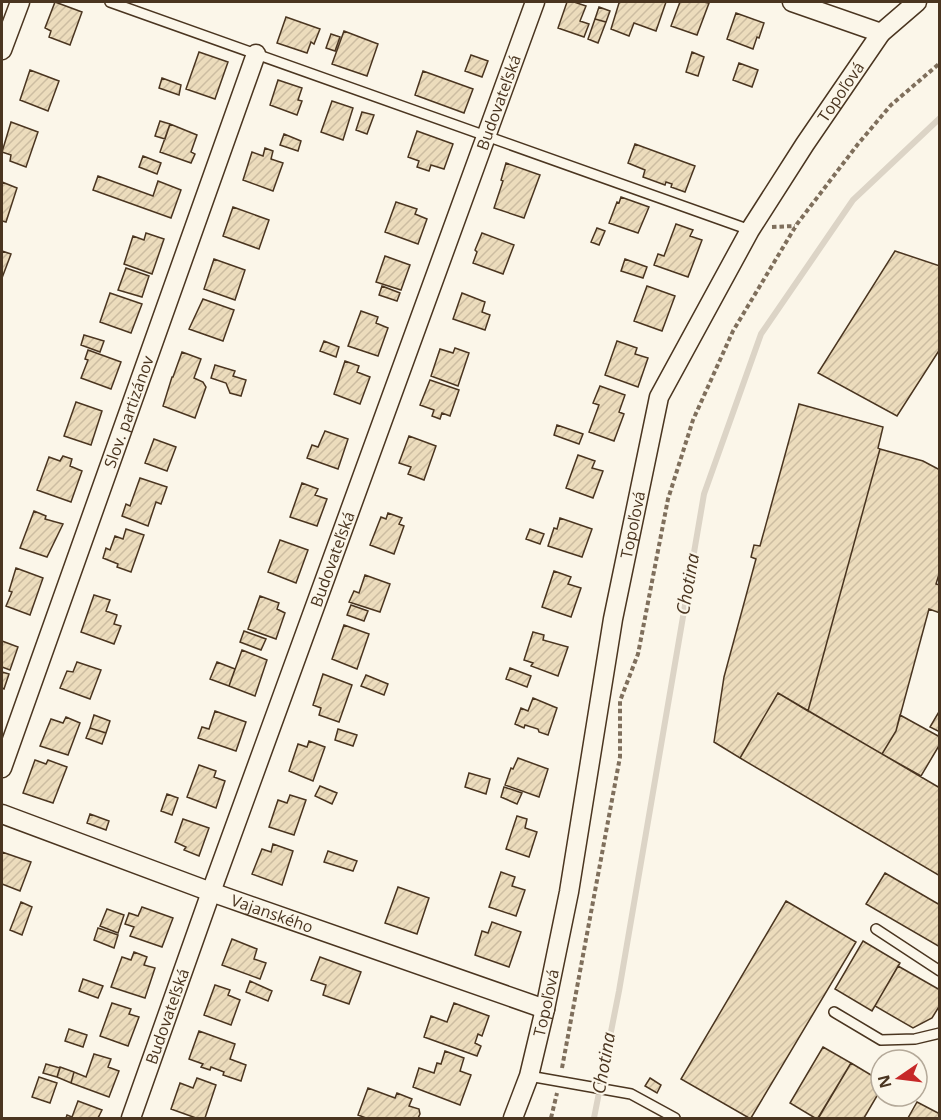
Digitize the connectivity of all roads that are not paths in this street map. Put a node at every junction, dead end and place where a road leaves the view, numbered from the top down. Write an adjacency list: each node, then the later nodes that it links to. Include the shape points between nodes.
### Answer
1 (20, 2): 7 (street)
2 (110, 2): 8 (lane)
3 (535, 2): 9 (street, Budovateľská)
4 (792, 2): 6 (street)
5 (917, 2): 6 (street, Topoľová)
6 (881, 33): 10 (street, Topoľová)
7 (2, 50)
8 (256, 54): 9 (lane); 11 (street, Slov. partizánov)
9 (487, 135): 10 (lane); 13 (street, Budovateľská)
10 (750, 230): 16 (street, Topoľová, via 659,397 613,619)
11 (2, 768)
12 (2, 814): 13 (street, Vajanského)
13 (211, 892): 16 (street, Vajanského); 20 (street, Budovateľská)
14 (876, 929): 15 (lane)
15 (939, 971)
16 (545, 1009): 19 (street, Topoľová)
17 (834, 1012): 18 (lane, via 881,1040 915,1039)
18 (939, 1033)
19 (529, 1076): 21 (street, Topoľová); 22 (lane, via 631,1094)
20 (131, 1119)
21 (513, 1119)
22 (675, 1119)

